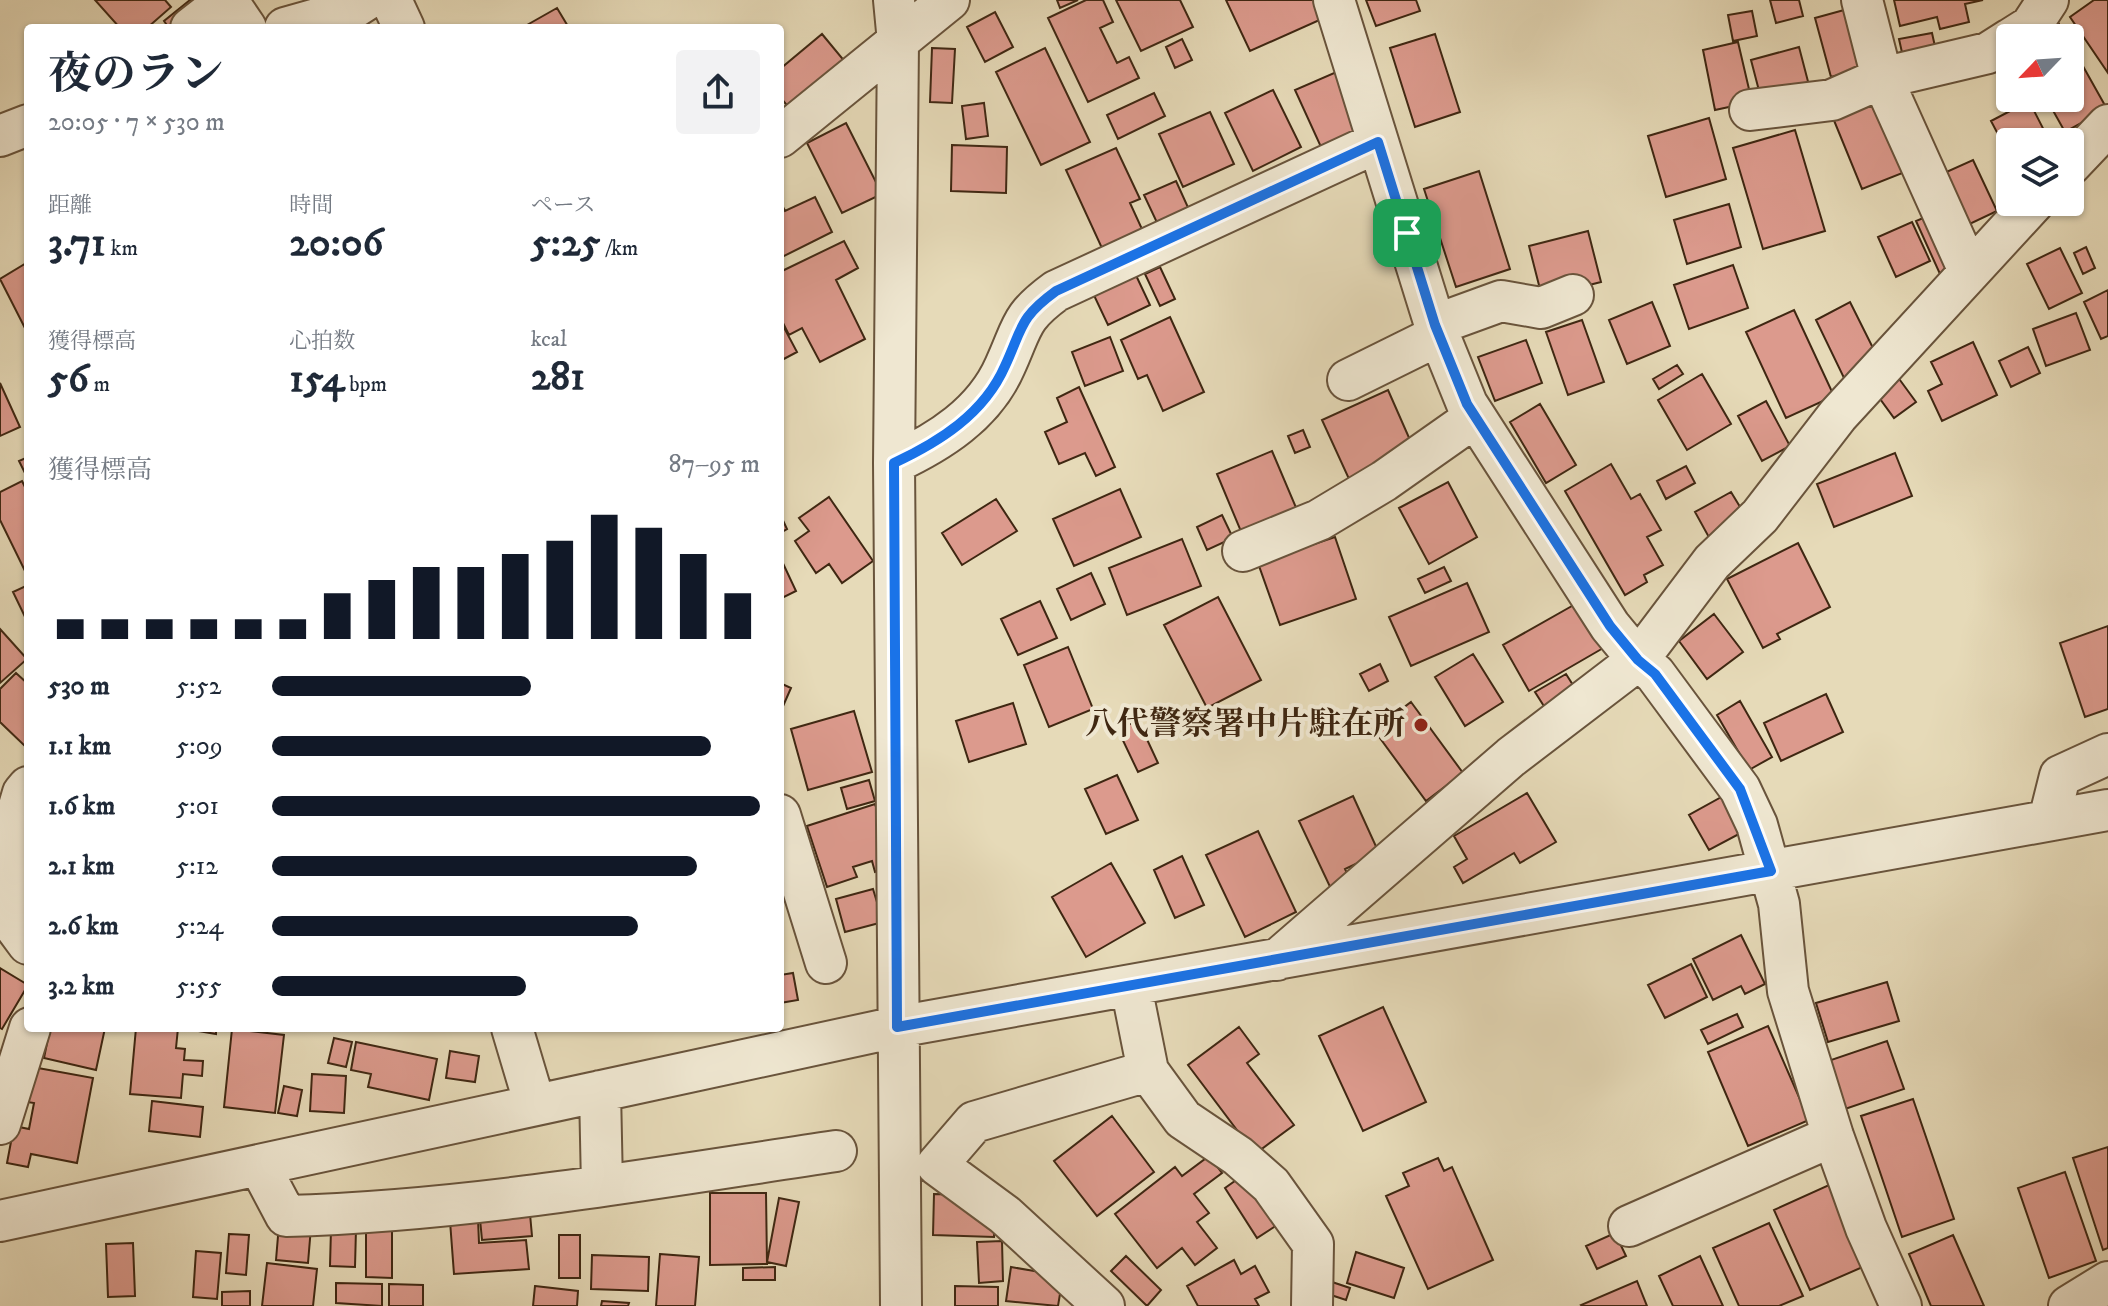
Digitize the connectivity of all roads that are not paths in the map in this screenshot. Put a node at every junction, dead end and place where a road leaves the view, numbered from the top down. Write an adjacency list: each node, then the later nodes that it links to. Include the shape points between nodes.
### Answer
1 (227, 0): 9 (street); 10 (street)
2 (366, 0): 11 (street)
3 (391, 0): 12 (street)
4 (894, 0): 14 (street)
5 (949, 0): 14 (street)
6 (1334, 0): 22 (street)
7 (1862, 0): 16 (street)
8 (2048, 0): 13 (street)
9 (196, 24)
10 (243, 24)
11 (299, 24)
12 (402, 24)
13 (2032, 24)
14 (898, 42): 20 (street); 30 (street)
15 (1996, 48): 16 (street)
16 (1882, 78): 17 (street, via 1832,100); 25 (street)
17 (1750, 110)
18 (2108, 125): 23 (street)
19 (24, 127): 21 (street)
20 (784, 134)
21 (0, 136)
22 (1378, 142): 27 (street); 30 (street, via 1056,291 1029,311 1004,369 983,400 952,432)
23 (2084, 150)
24 (2021, 216): 25 (street)
25 (1969, 271): 32 (street, via 1838,415 1760,516 1712,562)
26 (1573, 295): 27 (street, via 1541,308 1501,301)
27 (1437, 330): 28 (street); 29 (street)
28 (1348, 380)
29 (1475, 417): 31 (street, via 1319,520); 32 (street, via 1610,626)
30 (894, 463): 43 (street)
31 (1243, 551)
32 (1638, 660): 38 (street, via 1655,674 1740,789); 40 (street, via 1511,757)
33 (2108, 754): 36 (street, via 2060,776)
34 (17, 789): 39 (street, via 7,847 11,921)
35 (2108, 810): 36 (street)
36 (2049, 820): 38 (street)
37 (784, 828): 41 (street)
38 (1771, 871): 40 (street); 50 (street, via 1788,991)
39 (24, 939)
40 (1275, 961): 42 (street)
41 (826, 963)
42 (1131, 986): 43 (street); 46 (street)
43 (897, 1027): 47 (street); 57 (street)
44 (29, 1032): 49 (street)
45 (513, 1032): 48 (street)
46 (1148, 1071): 58 (street, via 974,1122 937,1165 1005,1215); 59 (street, via 1183,1119 1271,1185 1313,1244)
47 (600, 1091): 48 (street); 53 (street)
48 (535, 1105): 52 (street)
49 (0, 1124)
50 (1833, 1136): 55 (street); 60 (street)
51 (836, 1151): 53 (street)
52 (259, 1165): 53 (street, via 286,1216 360,1214); 54 (street)
53 (602, 1186)
54 (0, 1221)
55 (1629, 1226)
56 (2108, 1282): 61 (street)
57 (901, 1306)
58 (1104, 1306)
59 (1312, 1306)
60 (1901, 1306)
61 (2069, 1306)

